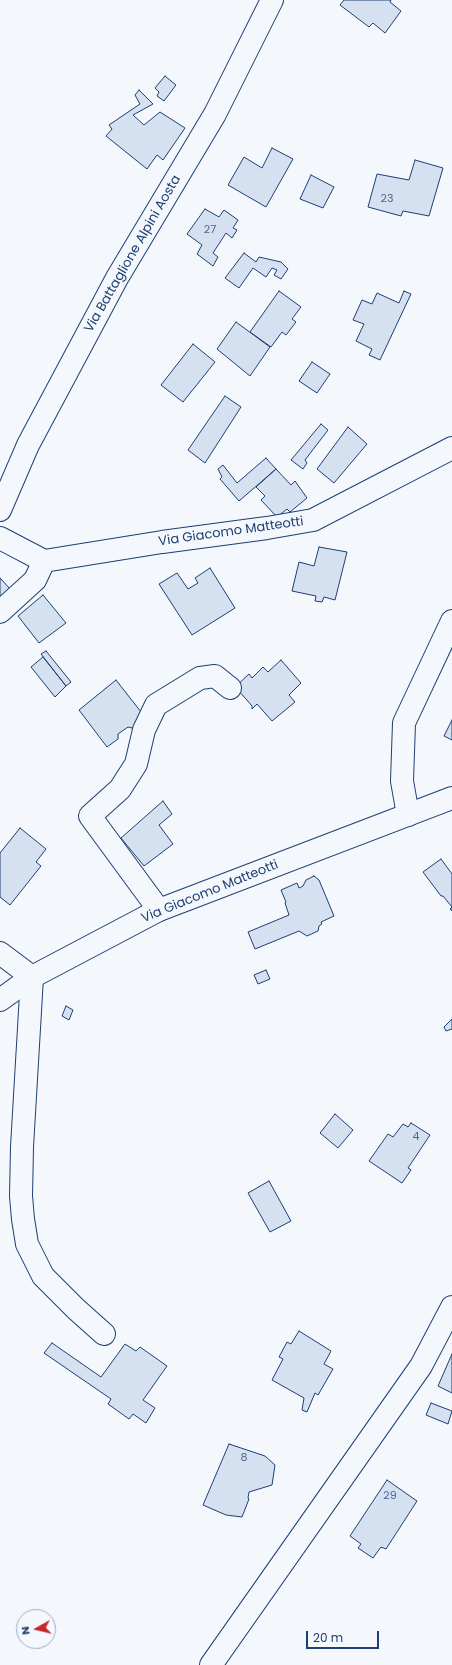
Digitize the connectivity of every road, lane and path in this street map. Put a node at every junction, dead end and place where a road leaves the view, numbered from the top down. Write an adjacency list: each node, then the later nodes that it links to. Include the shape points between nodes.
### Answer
1 (272, 0): 3 (street, Via Battaglione Alpini Aosta, via 215,114 105,299 28,445)
2 (452, 448): 5 (street, Via Giacomo Matteotti, via 313,520)
3 (0, 510)
4 (0, 538): 5 (street)
5 (44, 561): 6 (street, via 35,580)
6 (0, 612)
7 (452, 621): 10 (street, via 404,723 402,781)
8 (230, 688): 11 (street, via 215,676 200,678 156,705 144,730 136,764 120,788 90,816)
9 (452, 798): 10 (street, Via Giacomo Matteotti)
10 (408, 815): 11 (street, Via Giacomo Matteotti)
11 (159, 910): 13 (street, Via Giacomo Matteotti)
12 (0, 953): 13 (street)
13 (32, 977): 14 (street, Via Giacomo Matteotti); 16 (street, via 21,1196 27,1244 43,1276)
14 (0, 1000)
15 (452, 1307): 17 (street, via 421,1366)
16 (104, 1334)
17 (211, 1665)

